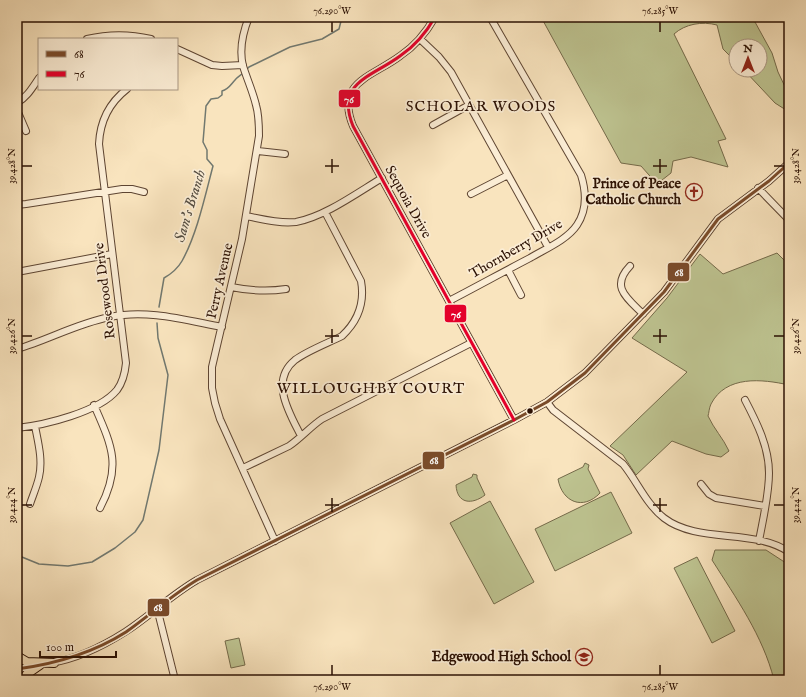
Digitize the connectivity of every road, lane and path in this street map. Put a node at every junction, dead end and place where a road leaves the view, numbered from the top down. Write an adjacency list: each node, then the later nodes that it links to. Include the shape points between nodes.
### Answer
1 (250, 17): 8 (street, Perry Avenue, via 242,41)
2 (435, 17): 6 (street, Sequoia Drive)
3 (490, 17): 29 (street, Thornberry Drive, via 574,162 584,185 584,205 578,224 565,237)
4 (93, 38): 5 (street, via 124,35)
5 (144, 38)
6 (420, 39): 12 (street, via 449,68); 20 (street, Sequoia Drive, via 399,58 360,82 350,95 349,116)
7 (178, 49): 8 (street, via 212,65)
8 (243, 64): 16 (street, Perry Avenue, via 258,115)
9 (38, 80): 11 (street, via 25,98)
10 (126, 90): 22 (street, Rosewood Drive, via 109,107 101,125 99,144)
11 (17, 103)
12 (469, 105): 14 (street); 19 (street)
13 (17, 110): 15 (street)
14 (434, 125)
15 (26, 131)
16 (258, 151): 17 (street); 27 (street, Perry Avenue)
17 (285, 154)
18 (789, 164): 21 (street)
19 (508, 175): 24 (street); 29 (street)
20 (382, 178): 26 (street); 37 (street, Sequoia Drive)
21 (758, 188): 28 (street); 38 (street, via 718,220 673,281)
22 (105, 191): 23 (street, via 132,189); 25 (street); 30 (street, Rosewood Drive)
23 (144, 192)
24 (471, 194)
25 (17, 205)
26 (325, 212): 27 (street, via 295,222); 49 (street, via 361,281 362,303 357,317 342,336 295,360 287,371 283,381 283,396)
27 (246, 216): 34 (street, Perry Avenue)
28 (789, 220)
29 (548, 247): 32 (street, Thornberry Drive)
30 (112, 254): 33 (street); 39 (street, Rosewood Drive)
31 (630, 266): 38 (street, via 622,278 622,290)
32 (508, 270): 36 (street); 37 (street, Thornberry Drive)
33 (17, 272)
34 (231, 287): 35 (street, via 258,292); 40 (street, Perry Avenue)
35 (286, 288)
36 (522, 295)
37 (449, 301): 41 (street, Sequoia Drive)
38 (643, 314): 44 (street, via 584,373)
39 (120, 315): 40 (street, via 158,315); 42 (street, via 103,318); 45 (street, Rosewood Drive, via 125,372 118,389)
40 (222, 328): 50 (street, Perry Avenue, via 212,367 214,403)
41 (471, 343): 46 (street, Sequoia Drive); 49 (street, via 322,419)
42 (17, 349)
43 (745, 400): 53 (street, via 759,426 768,457)
44 (547, 402): 46 (street); 56 (street, via 623,464 656,512 665,519 688,529)
45 (94, 405): 47 (street, Rosewood Drive, via 76,414); 54 (street, via 108,437 113,460 109,490)
46 (514, 420): 55 (street)
47 (35, 426): 48 (street, Rosewood Drive); 52 (street, via 40,471)
48 (17, 428)
49 (301, 436): 50 (street, via 289,446)
50 (243, 468): 55 (street, Perry Avenue)
51 (701, 484): 53 (street, via 716,498)
52 (30, 504)
53 (765, 506): 56 (street)
54 (100, 508)
55 (275, 541): 58 (street, via 197,580)
56 (759, 541): 57 (street)
57 (789, 552)
58 (157, 608): 60 (street, via 124,633 84,653); 64 (street)
59 (17, 656): 60 (main road, via 28,662)
60 (54, 663): 61 (street)
61 (40, 665): 62 (street); 63 (main road)
62 (17, 669)
63 (22, 680)
64 (174, 680)

